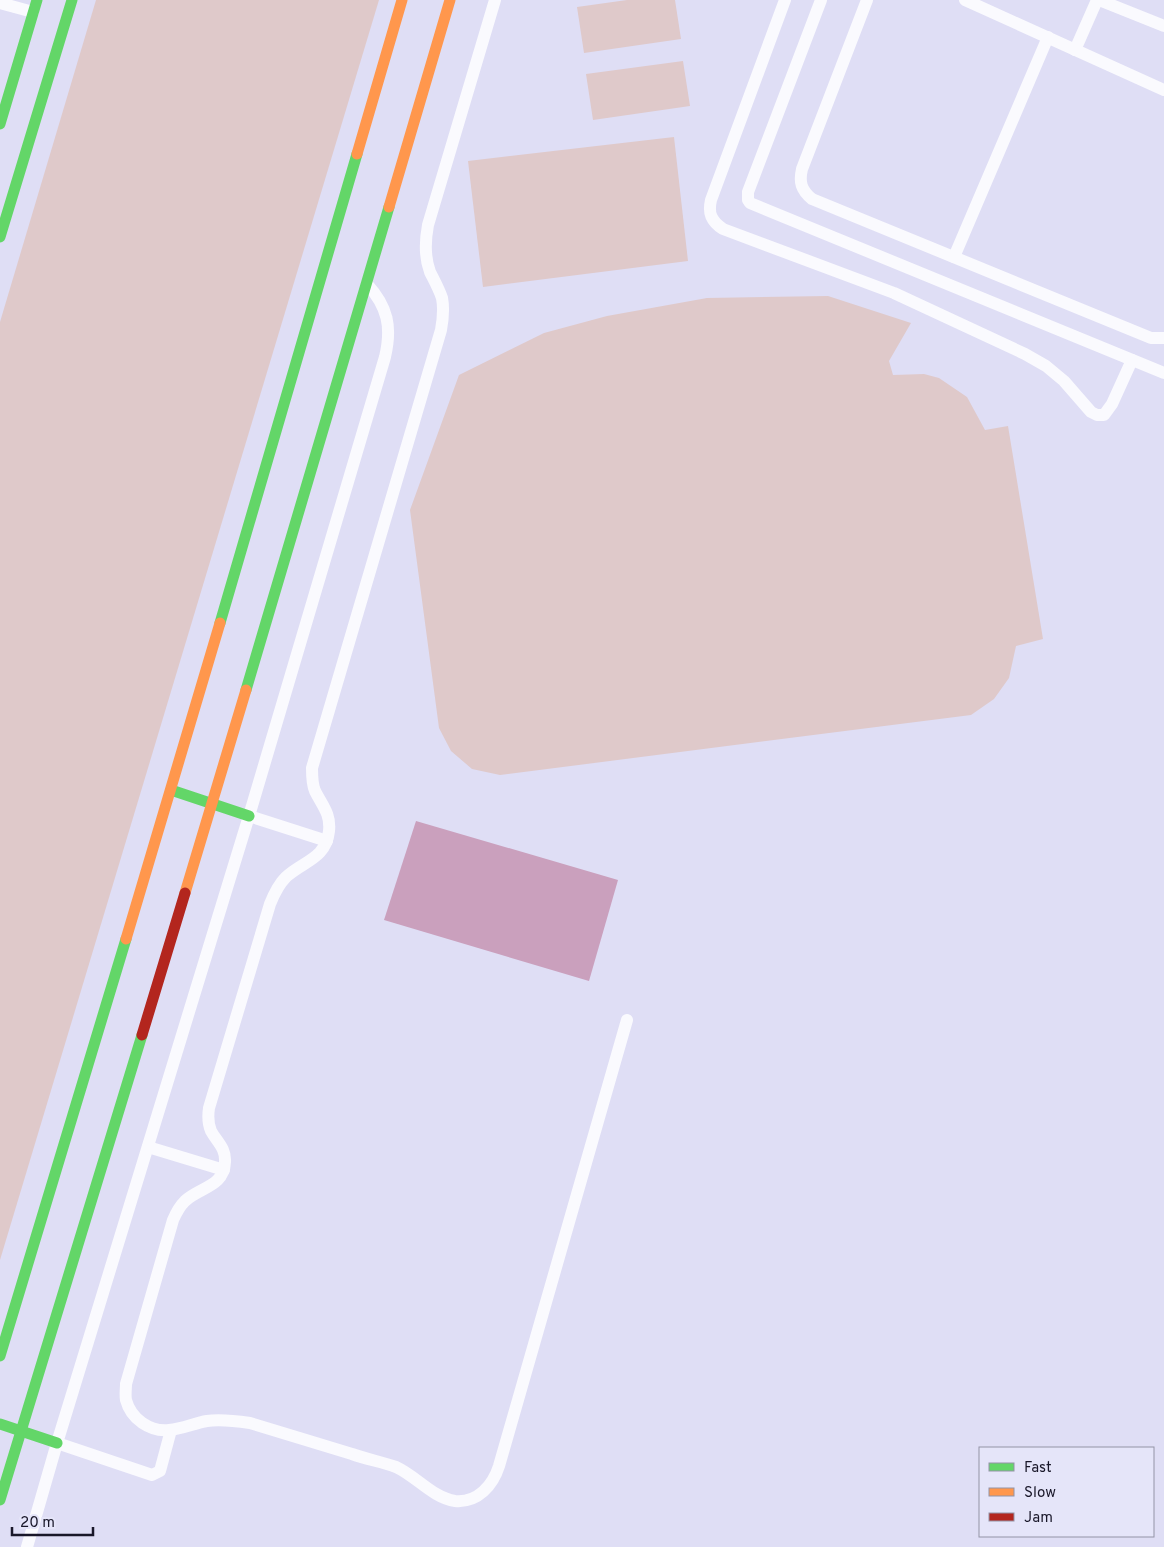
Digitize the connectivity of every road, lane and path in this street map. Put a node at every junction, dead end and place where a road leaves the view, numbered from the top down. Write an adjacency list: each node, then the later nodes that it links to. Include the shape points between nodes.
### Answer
1 (72, 0): 17 (street)
2 (402, 0): 23 (street)
3 (450, 0): 19 (street)
4 (495, 0): 26 (lane, via 425,240 429,270 442,298 441,330 312,768 315,791 329,820)
5 (785, 0): 21 (lane, via 711,200 709,208 716,224 912,301 1025,354 1064,381 1097,415 1104,415 1112,404)
6 (821, 0): 21 (lane, via 748,192 750,203)
7 (867, 0): 18 (lane, via 802,169 801,186 812,198)
8 (965, 0): 13 (lane)
9 (1098, 0): 12 (lane); 14 (lane)
10 (0, 3): 11 (lane)
11 (35, 6): 16 (street)
12 (1164, 26)
13 (1048, 36): 14 (lane); 18 (lane)
14 (1075, 50): 15 (lane)
15 (1164, 90)
16 (0, 124)
17 (0, 237)
18 (954, 257): 20 (lane, via 1151,338)
19 (366, 283): 24 (street); 25 (lane, via 384,310 388,342)
20 (1164, 338)
21 (1132, 360): 22 (lane)
22 (1164, 373)
23 (171, 790): 24 (street); 30 (street)
24 (212, 804): 25 (street); 33 (street)
25 (249, 816): 26 (lane); 28 (lane)
26 (327, 841): 29 (lane, via 314,859 287,876 270,904 209,1108 211,1131 225,1155)
27 (627, 1020): 32 (lane, via 499,1466 488,1488 478,1496 455,1501 439,1495 397,1468 250,1423 209,1421)
28 (148, 1147): 29 (lane); 34 (lane)
29 (224, 1170): 32 (lane, via 213,1185 185,1201 173,1220 126,1384 126,1399 142,1424 156,1430)
30 (0, 1356)
31 (0, 1424): 33 (street)
32 (171, 1430): 34 (lane, via 160,1471 152,1474)
33 (21, 1431): 34 (street); 35 (street)
34 (57, 1443): 36 (lane)
35 (0, 1500)
36 (27, 1547)

